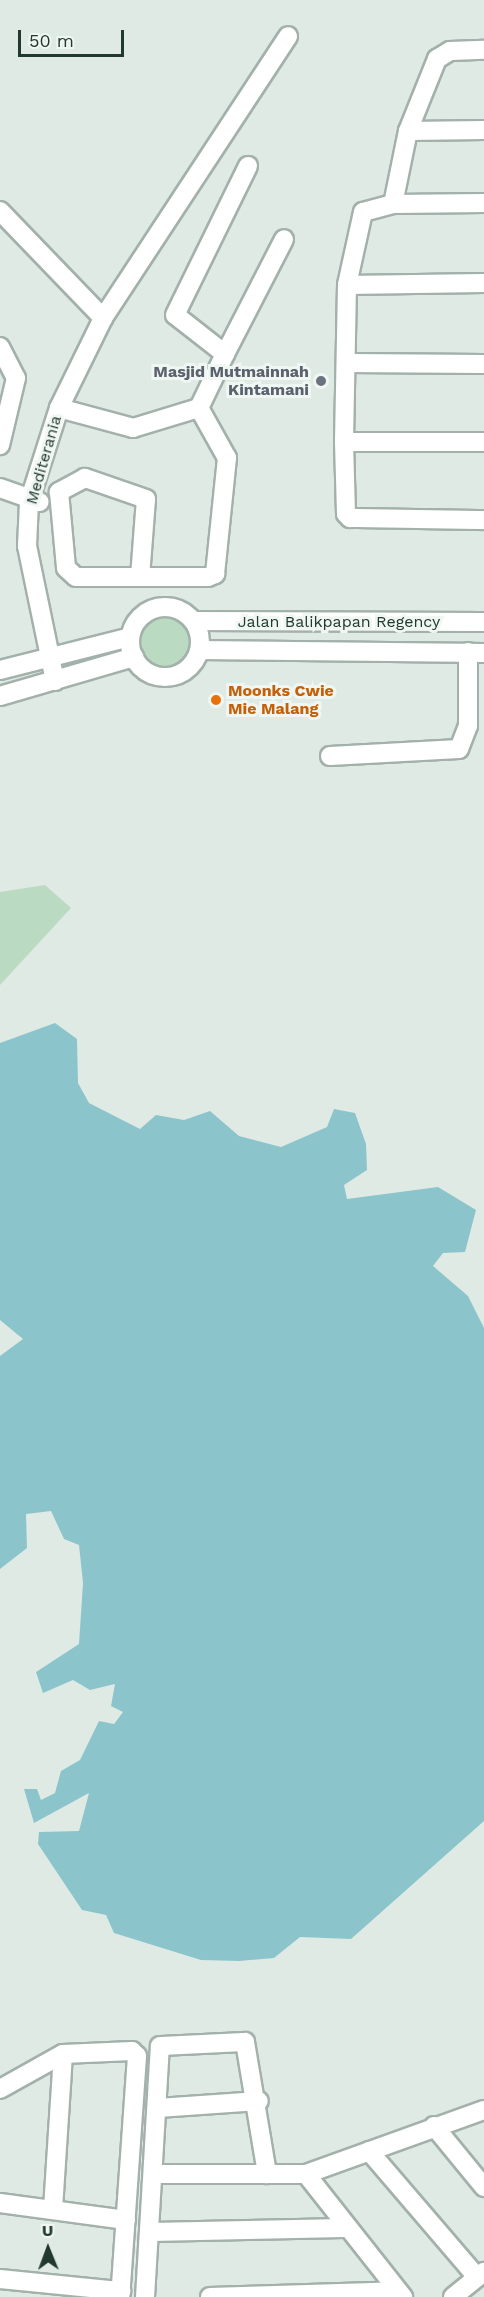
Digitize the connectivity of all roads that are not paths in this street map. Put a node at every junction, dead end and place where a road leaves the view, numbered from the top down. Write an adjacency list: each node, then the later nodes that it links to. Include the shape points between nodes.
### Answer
1 (288, 36): 12 (street, Mediterania)
2 (484, 50): 4 (street, via 442,53)
3 (484, 130): 4 (street)
4 (408, 131): 7 (street)
5 (248, 166): 14 (street, via 175,315)
6 (484, 203): 7 (street)
7 (393, 204): 11 (street, via 370,209 360,218)
8 (0, 211): 12 (street)
9 (284, 240): 14 (street)
10 (484, 283): 11 (street)
11 (347, 285): 15 (street)
12 (104, 318): 17 (street, Mediterania)
13 (0, 347): 21 (street, via 16,378)
14 (225, 354): 18 (street)
15 (348, 363): 16 (street); 19 (street)
16 (484, 364)
17 (59, 408): 18 (street, via 133,429); 23 (street, Mediterania)
18 (200, 408): 26 (street, via 227,458 218,566 208,577)
19 (344, 442): 20 (street); 25 (street, via 346,514 357,520)
20 (484, 442)
21 (0, 445)
22 (0, 488): 23 (street)
23 (29, 502): 24 (street); 32 (street, Mediterania, via 27,546)
24 (57, 502): 26 (street, via 69,573); 26 (street, via 64,485 85,478 146,500)
25 (484, 520)
26 (140, 577)
27 (194, 621): 28 (street, Jalan Balikpapan Regency); 29 (street, Jalan Balikpapan Regency, via 180,610 162,607 138,620); 30 (street)
28 (484, 622)
29 (130, 637): 32 (street); 33 (street)
30 (200, 650): 31 (street, Jalan Balikpapan Regency); 33 (street, via 189,668 169,677 148,673)
31 (476, 653): 37 (street, via 468,726 459,749)
32 (47, 656): 34 (street); 35 (street, Mediterania)
33 (134, 657): 35 (street)
34 (0, 670)
35 (55, 681): 36 (street)
36 (0, 696)
37 (330, 756)
38 (63, 2054): 39 (street); 50 (street); 51 (street, via 132,2051 139,2062)
39 (0, 2089)
40 (259, 2101): 41 (street); 41 (street, via 245,2042 165,2043 159,2051); 46 (street)
41 (158, 2108): 45 (street)
42 (484, 2110): 43 (street)
43 (434, 2126): 44 (street); 48 (street)
44 (369, 2151): 47 (street); 54 (street)
45 (155, 2174): 46 (street); 53 (street)
46 (267, 2174): 47 (street)
47 (306, 2174): 52 (street)
48 (484, 2187)
49 (0, 2203): 50 (street)
50 (53, 2209): 51 (street)
51 (126, 2220): 56 (street)
52 (344, 2228): 53 (street); 57 (street)
53 (151, 2232): 58 (street)
54 (481, 2274): 60 (street)
55 (0, 2279): 56 (street)
56 (121, 2294)
57 (400, 2294): 59 (street)
58 (145, 2297)
59 (210, 2297)
60 (453, 2297)

